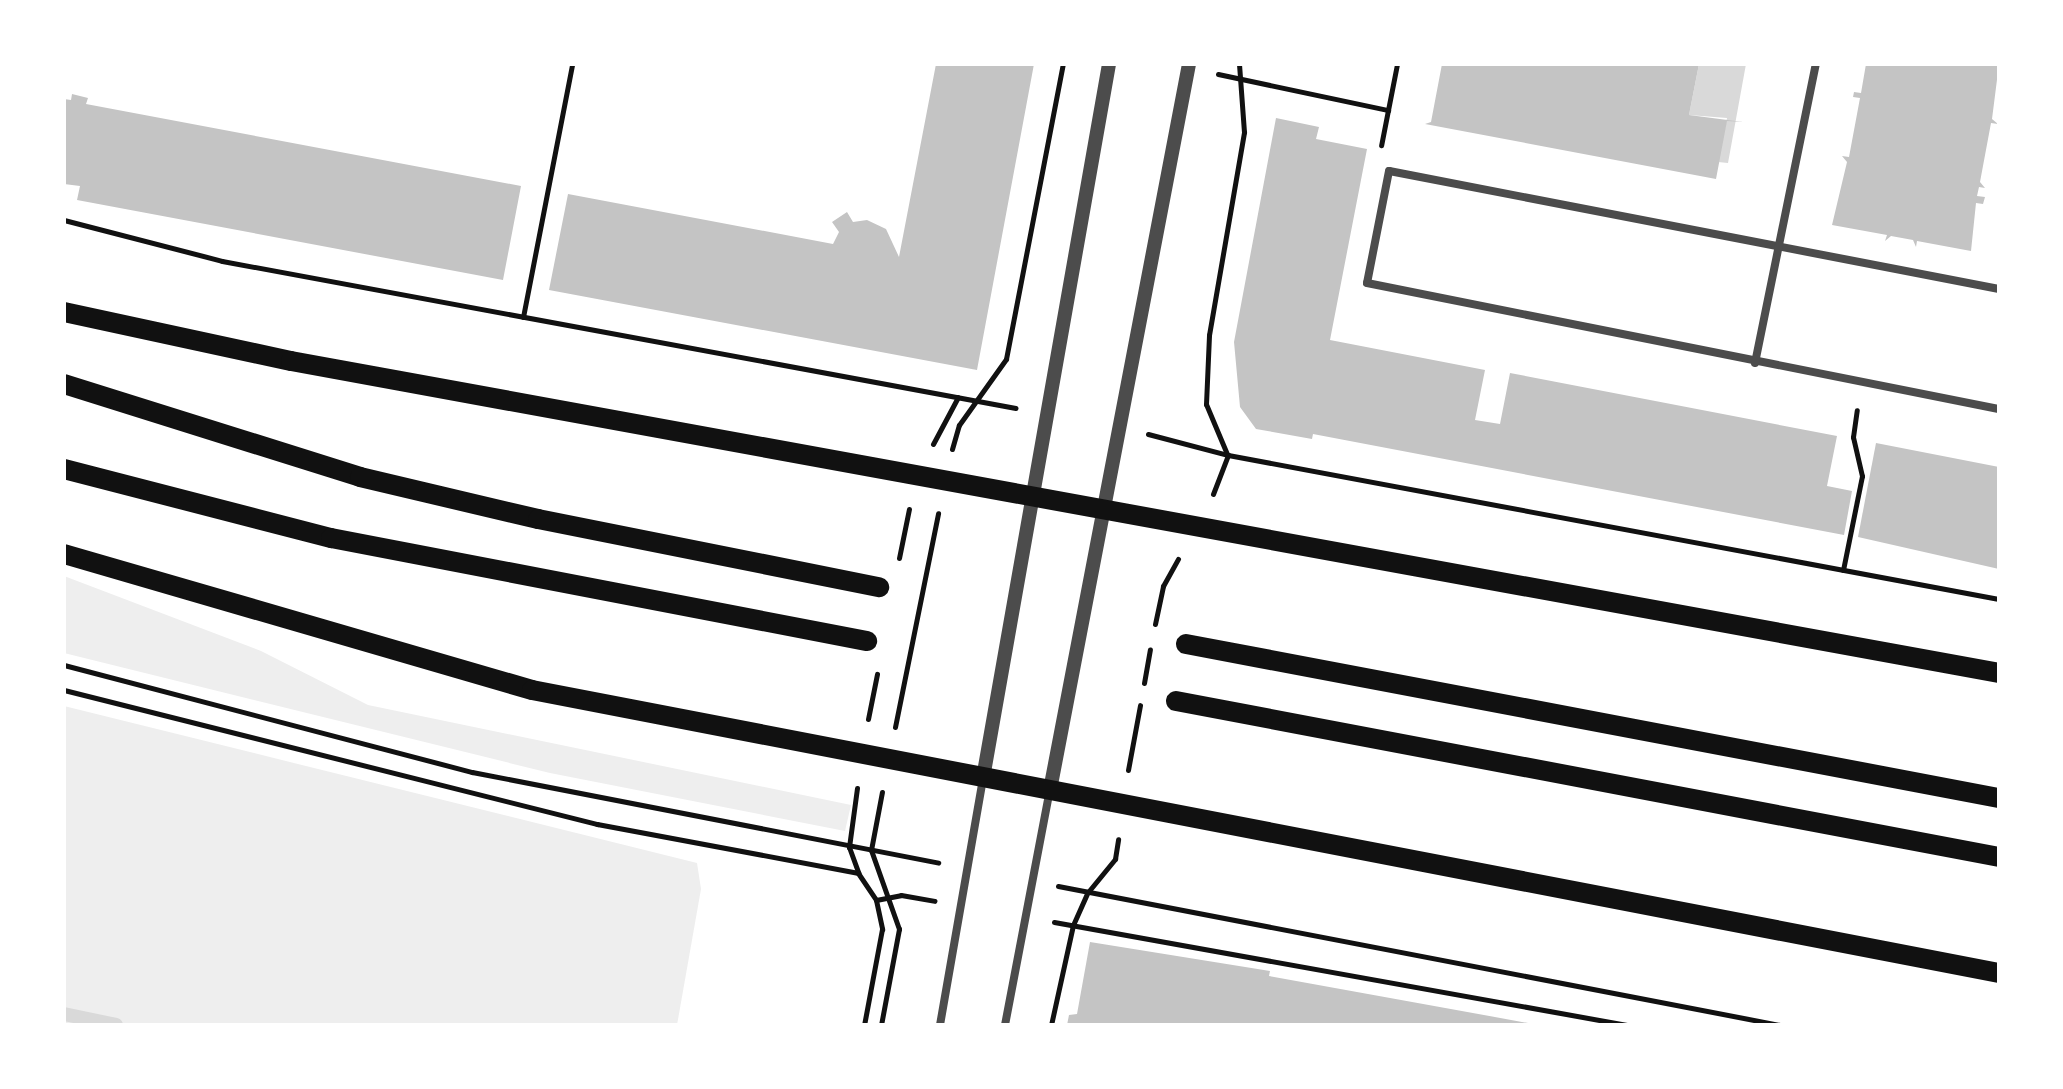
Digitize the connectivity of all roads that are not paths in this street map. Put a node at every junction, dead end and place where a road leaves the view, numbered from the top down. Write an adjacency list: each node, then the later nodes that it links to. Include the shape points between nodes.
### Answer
1 (1109, 64): 11 (street)
2 (1816, 64): 4 (street)
3 (1188, 66): 12 (street)
4 (1779, 247): 5 (street); 7 (street); 7 (street, via 1389,171 1367,283)
5 (1999, 289)
6 (64, 312): 11 (main road, via 291,361)
7 (1755, 363): 9 (street)
8 (64, 384): 14 (main road, via 360,477 538,519)
9 (1999, 409)
10 (64, 469): 15 (main road, via 331,538)
11 (1033, 498): 12 (main road); 19 (street)
12 (1103, 511): 17 (main road); 20 (street)
13 (64, 554): 19 (main road, via 532,690)
14 (879, 587)
15 (867, 641)
16 (1186, 644): 21 (main road)
17 (1999, 673)
18 (1176, 701): 22 (main road)
19 (983, 778): 20 (main road); 24 (street)
20 (1050, 790): 23 (main road); 25 (street)
21 (1999, 798)
22 (1999, 857)
23 (1999, 973)
24 (940, 1025)
25 (1005, 1025)

